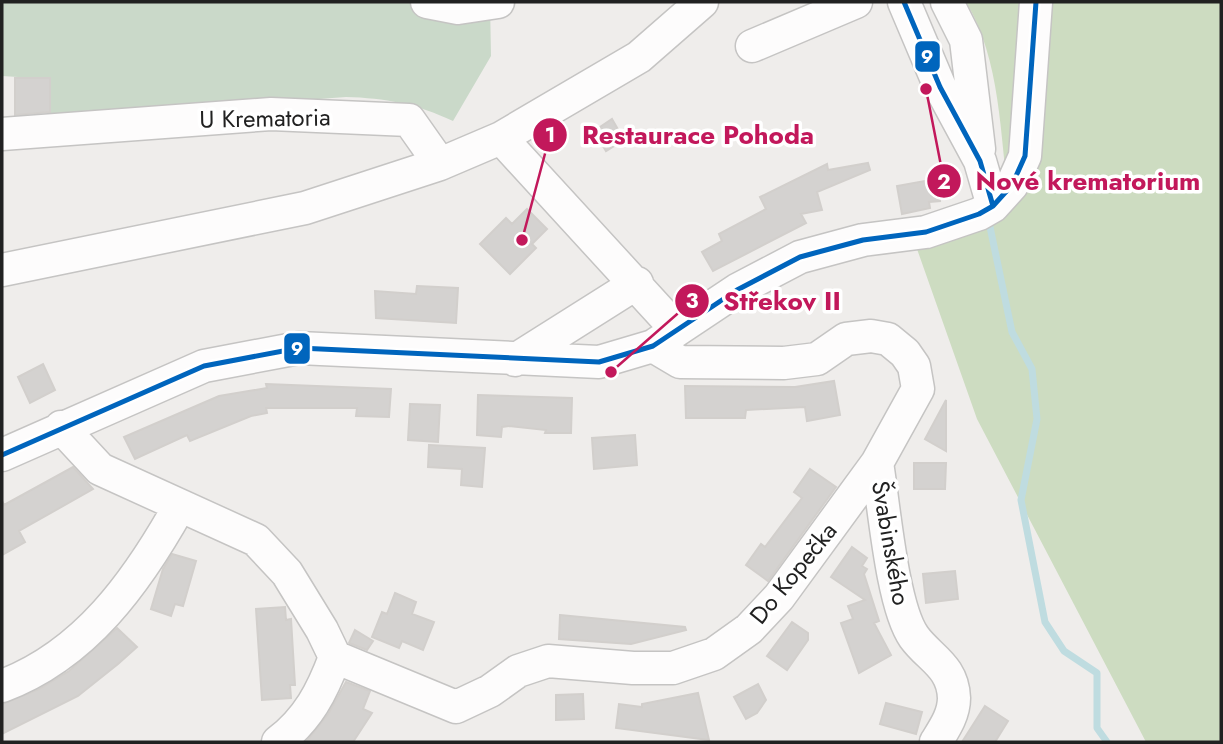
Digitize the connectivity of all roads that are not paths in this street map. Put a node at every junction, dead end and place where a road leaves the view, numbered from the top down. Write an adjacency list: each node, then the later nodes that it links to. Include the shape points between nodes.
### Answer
1 (426, 2): 2 (street, via 458,8)
2 (498, 2)
3 (856, 2): 8 (street)
4 (904, 2): 11 (street, via 940,87)
5 (947, 2): 11 (street, via 966,40)
6 (1036, 2): 13 (street, via 1026,156 1012,185)
7 (687, 7): 10 (street, via 639,57)
8 (752, 46)
9 (2, 134): 12 (street, U Krematoria, via 271,114 409,120)
10 (501, 138): 12 (street); 15 (street)
11 (979, 161): 13 (street)
12 (440, 164): 14 (street, via 305,208)
13 (993, 206): 16 (street, via 926,232 863,240 800,257 737,290)
14 (2, 270)
15 (637, 283): 16 (street); 17 (street)
16 (665, 338): 17 (street, via 599,362); 20 (street, Švabinského, via 680,362 784,363 817,359 846,339 888,339 914,366 918,389)
17 (515, 360): 18 (street, via 299,348 204,366)
18 (61, 427): 19 (street); 21 (street, via 100,469)
19 (2, 455)
20 (877, 463): 22 (street, Do Kopečka, via 779,597 749,629 715,654 673,668 548,661 518,671 456,707); 25 (street, Švabinského, via 901,613 914,638 943,664 954,697 948,723)
21 (179, 507): 22 (street, via 256,540 287,573); 23 (street, via 118,601 89,631 55,660)
22 (335, 657): 24 (street, via 320,697)
23 (2, 686)
24 (278, 742)
25 (936, 742)

